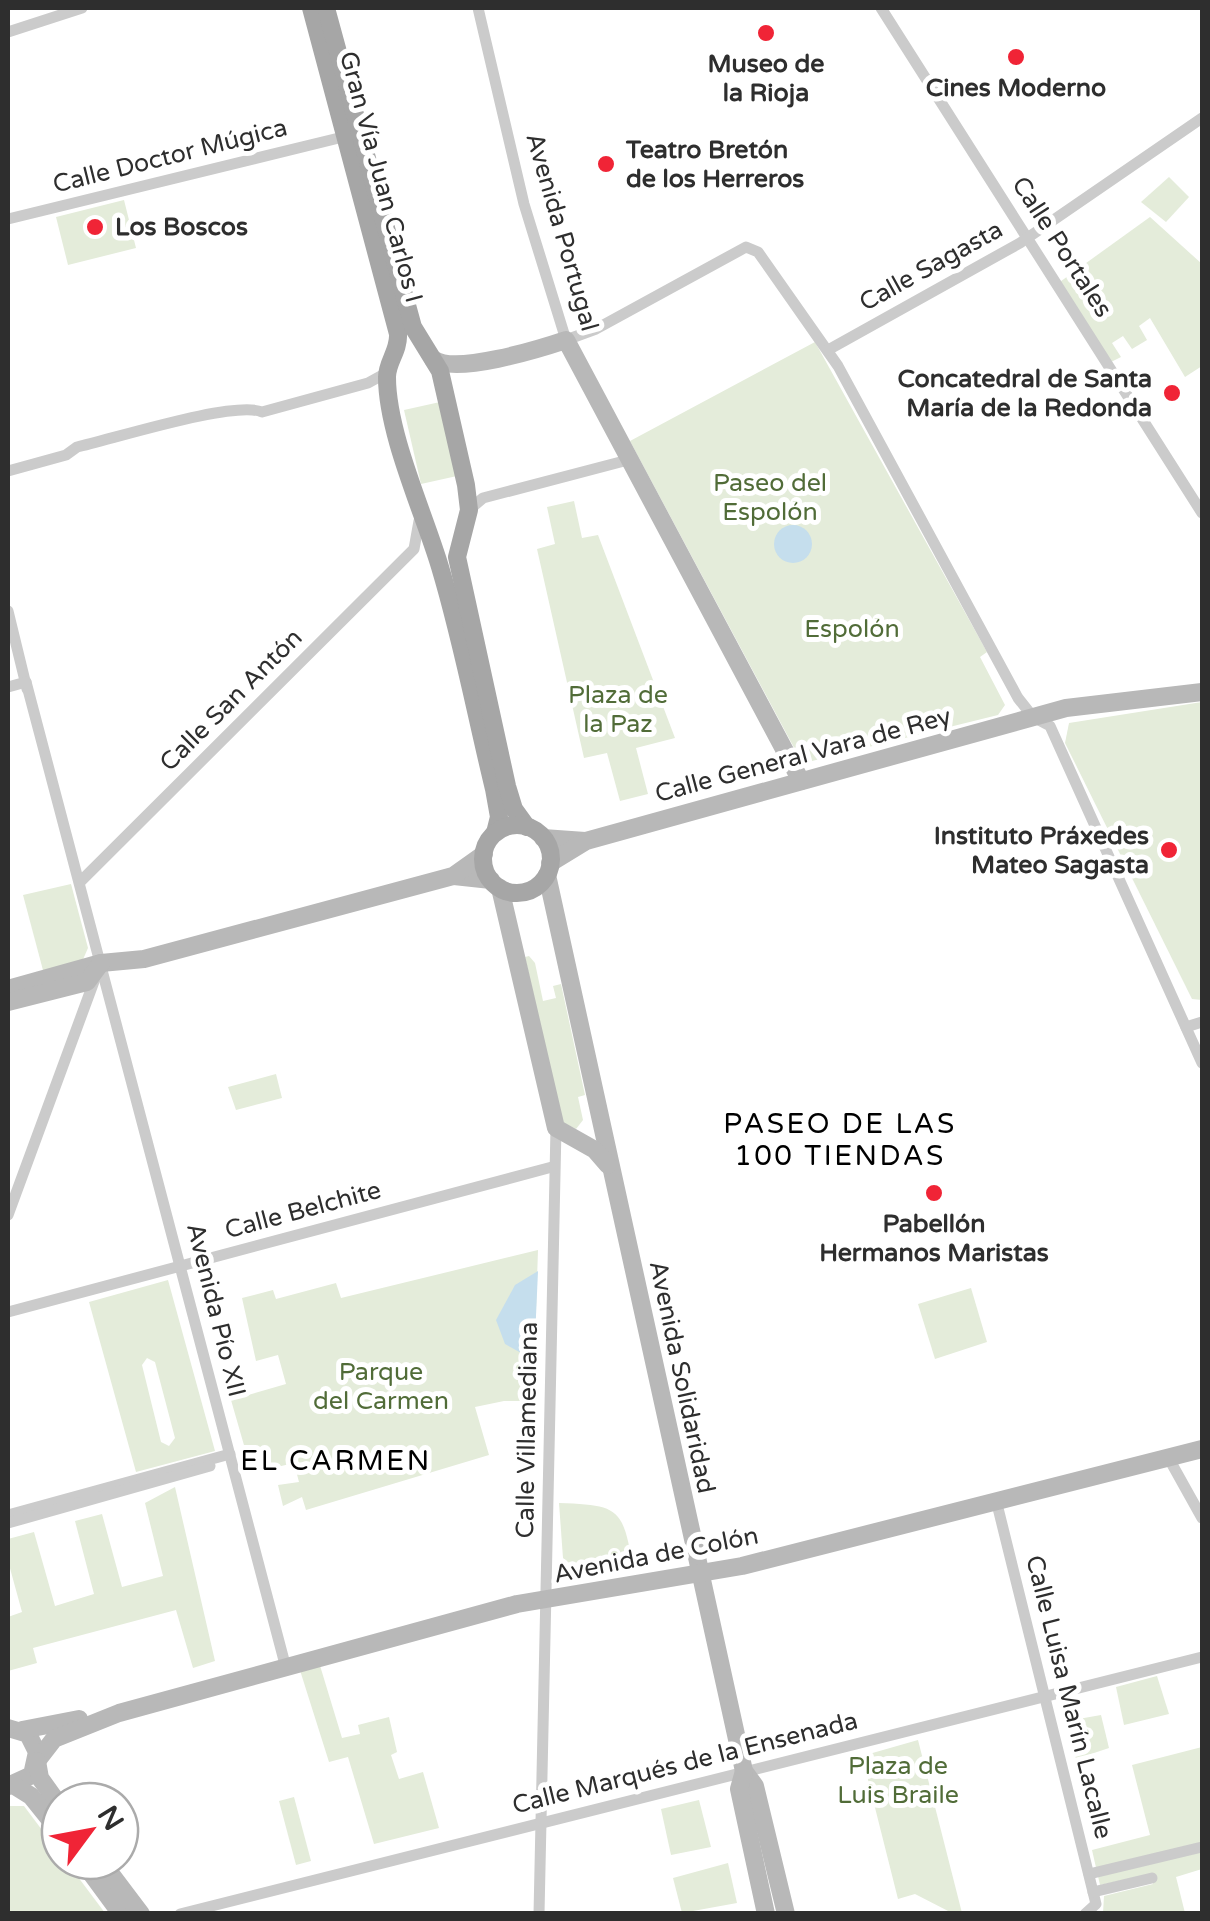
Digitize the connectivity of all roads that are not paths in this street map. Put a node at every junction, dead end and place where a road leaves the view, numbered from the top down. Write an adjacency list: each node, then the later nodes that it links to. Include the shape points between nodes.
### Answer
1 (82, 8): 6 (street)
2 (311, 8): 8 (main road, Gran Vía Juan Carlos I)
3 (326, 8): 13 (main road, Gran Vía Juan Carlos I, via 387,242)
4 (478, 8): 11 (street, Avenida Portugal, via 524,204)
5 (881, 8): 10 (street, Calle Portales)
6 (8, 32)
7 (1202, 118): 10 (street, Calle Sagasta)
8 (342, 138): 9 (street, Calle Doctor Múgica); 14 (main road, Gran Vía Juan Carlos I, via 398,334)
9 (8, 219)
10 (1028, 238): 12 (street, Calle Sagasta); 21 (street, Calle Portales)
11 (566, 340): 12 (street, via 746,246 758,252); 15 (main road); 16 (main road, Avenida Portugal)
12 (828, 350): 28 (street)
13 (429, 356): 14 (main road, via 404,352); 15 (main road, Gran Vía Juan Carlos I)
14 (391, 365): 17 (street, via 368,384 262,412 249,406 204,416); 23 (main road, Gran Vía Juan Carlos I)
15 (448, 372): 18 (main road, Gran Vía Juan Carlos I)
16 (628, 460): 19 (street); 29 (main road, Avenida Portugal)
17 (8, 470)
18 (466, 484): 19 (street, via 477,495); 20 (main road, Gran Vía Juan Carlos I)
19 (495, 494): 20 (street)
20 (469, 510): 22 (main road, Gran Vía Juan Carlos I)
21 (1202, 513)
22 (463, 530): 23 (main road); 30 (main road, Gran Vía Juan Carlos I, via 457,557 507,786 514,808)
23 (424, 545): 31 (main road, Gran Vía Juan Carlos I, via 494,789); 36 (street, Calle San Antón)
24 (8, 611): 25 (street, Avenida Pío XII)
25 (26, 682): 26 (street); 36 (street, Avenida Pío XII)
26 (8, 688)
27 (1202, 692): 28 (main road, Calle General Vara de Rey)
28 (1033, 717): 29 (main road, Calle General Vara de Rey); 42 (street, via 1050,726)
29 (801, 781): 32 (main road, Calle General Vara de Rey)
30 (535, 832): 31 (main road, via 510,826); 32 (main road, Calle General Vara de Rey); 34 (main road)
31 (495, 833): 33 (main road)
32 (586, 841): 34 (main road, Calle General Vara de Rey)
33 (484, 854): 35 (main road); 37 (main road)
34 (549, 869): 37 (main road, via 525,892); 44 (main road, Avenida Solidaridad)
35 (453, 876): 37 (main road); 38 (main road, via 144,959)
36 (80, 882): 38 (street, Avenida Pío XII)
37 (495, 884): 45 (main road)
38 (102, 963): 39 (main road); 40 (main road, via 87,982); 49 (street); 50 (street, Avenida Pío XII)
39 (8, 989)
40 (8, 1002)
41 (1202, 1022): 42 (street)
42 (1186, 1027): 43 (street)
43 (1202, 1062)
44 (599, 1116): 46 (main road); 48 (main road, Avenida Solidaridad)
45 (556, 1128): 46 (main road); 47 (street, Calle Villamediana)
46 (578, 1139): 48 (main road)
47 (552, 1167): 50 (street, Calle Belchite); 61 (street, Calle Villamediana)
48 (611, 1170): 60 (main road, Avenida Solidaridad)
49 (8, 1216)
50 (182, 1266): 51 (street, Calle Belchite); 53 (street, Avenida Pío XII)
51 (8, 1312)
52 (1202, 1449): 54 (main road, Avenida de Colón)
53 (230, 1454): 57 (street); 63 (street, Avenida Pío XII)
54 (1168, 1457): 56 (main road, Avenida de Colón); 58 (street)
55 (218, 1464): 59 (street)
56 (996, 1500): 60 (main road, Avenida de Colón); 64 (street, Calle Luisa Marín Lacalle)
57 (8, 1514)
58 (1202, 1518)
59 (8, 1524)
60 (699, 1574): 61 (main road, Avenida de Colón); 68 (main road, Avenida Solidaridad)
61 (546, 1600): 63 (main road, Avenida de Colón); 72 (street, Calle Villamediana)
62 (1202, 1658): 64 (street, Calle Marqués de la Ensenada)
63 (286, 1668): 65 (main road, Avenida de Colón)
64 (1047, 1697): 68 (street, Calle Marqués de la Ensenada); 74 (street, Calle Luisa Marín Lacalle)
65 (119, 1712): 66 (main road, Avenida de Colón); 67 (main road, Avenida de Colón, via 54,1739)
66 (13, 1727): 67 (main road, via 36,1747)
67 (37, 1761): 69 (main road); 70 (main road, Avenida de Colón, via 32,1775)
68 (744, 1771): 72 (street, Calle Marqués de la Ensenada); 83 (main road, Avenida Solidaridad, via 739,1788); 84 (main road, Avenida Solidaridad, via 755,1786)
69 (42, 1781)
70 (11, 1786): 71 (main road)
71 (40, 1807)
72 (539, 1822): 81 (street, Calle Marqués de la Ensenada); 82 (street, Calle Villamediana)
73 (1202, 1847): 74 (street)
74 (1089, 1874): 78 (street, Calle Luisa Marín Lacalle)
75 (1152, 1878): 78 (street)
76 (97, 1881): 79 (main road)
77 (117, 1881): 80 (main road)
78 (1092, 1907)
79 (121, 1914)
80 (141, 1914)
81 (180, 1914)
82 (539, 1914)
83 (766, 1914)
84 (786, 1914)

